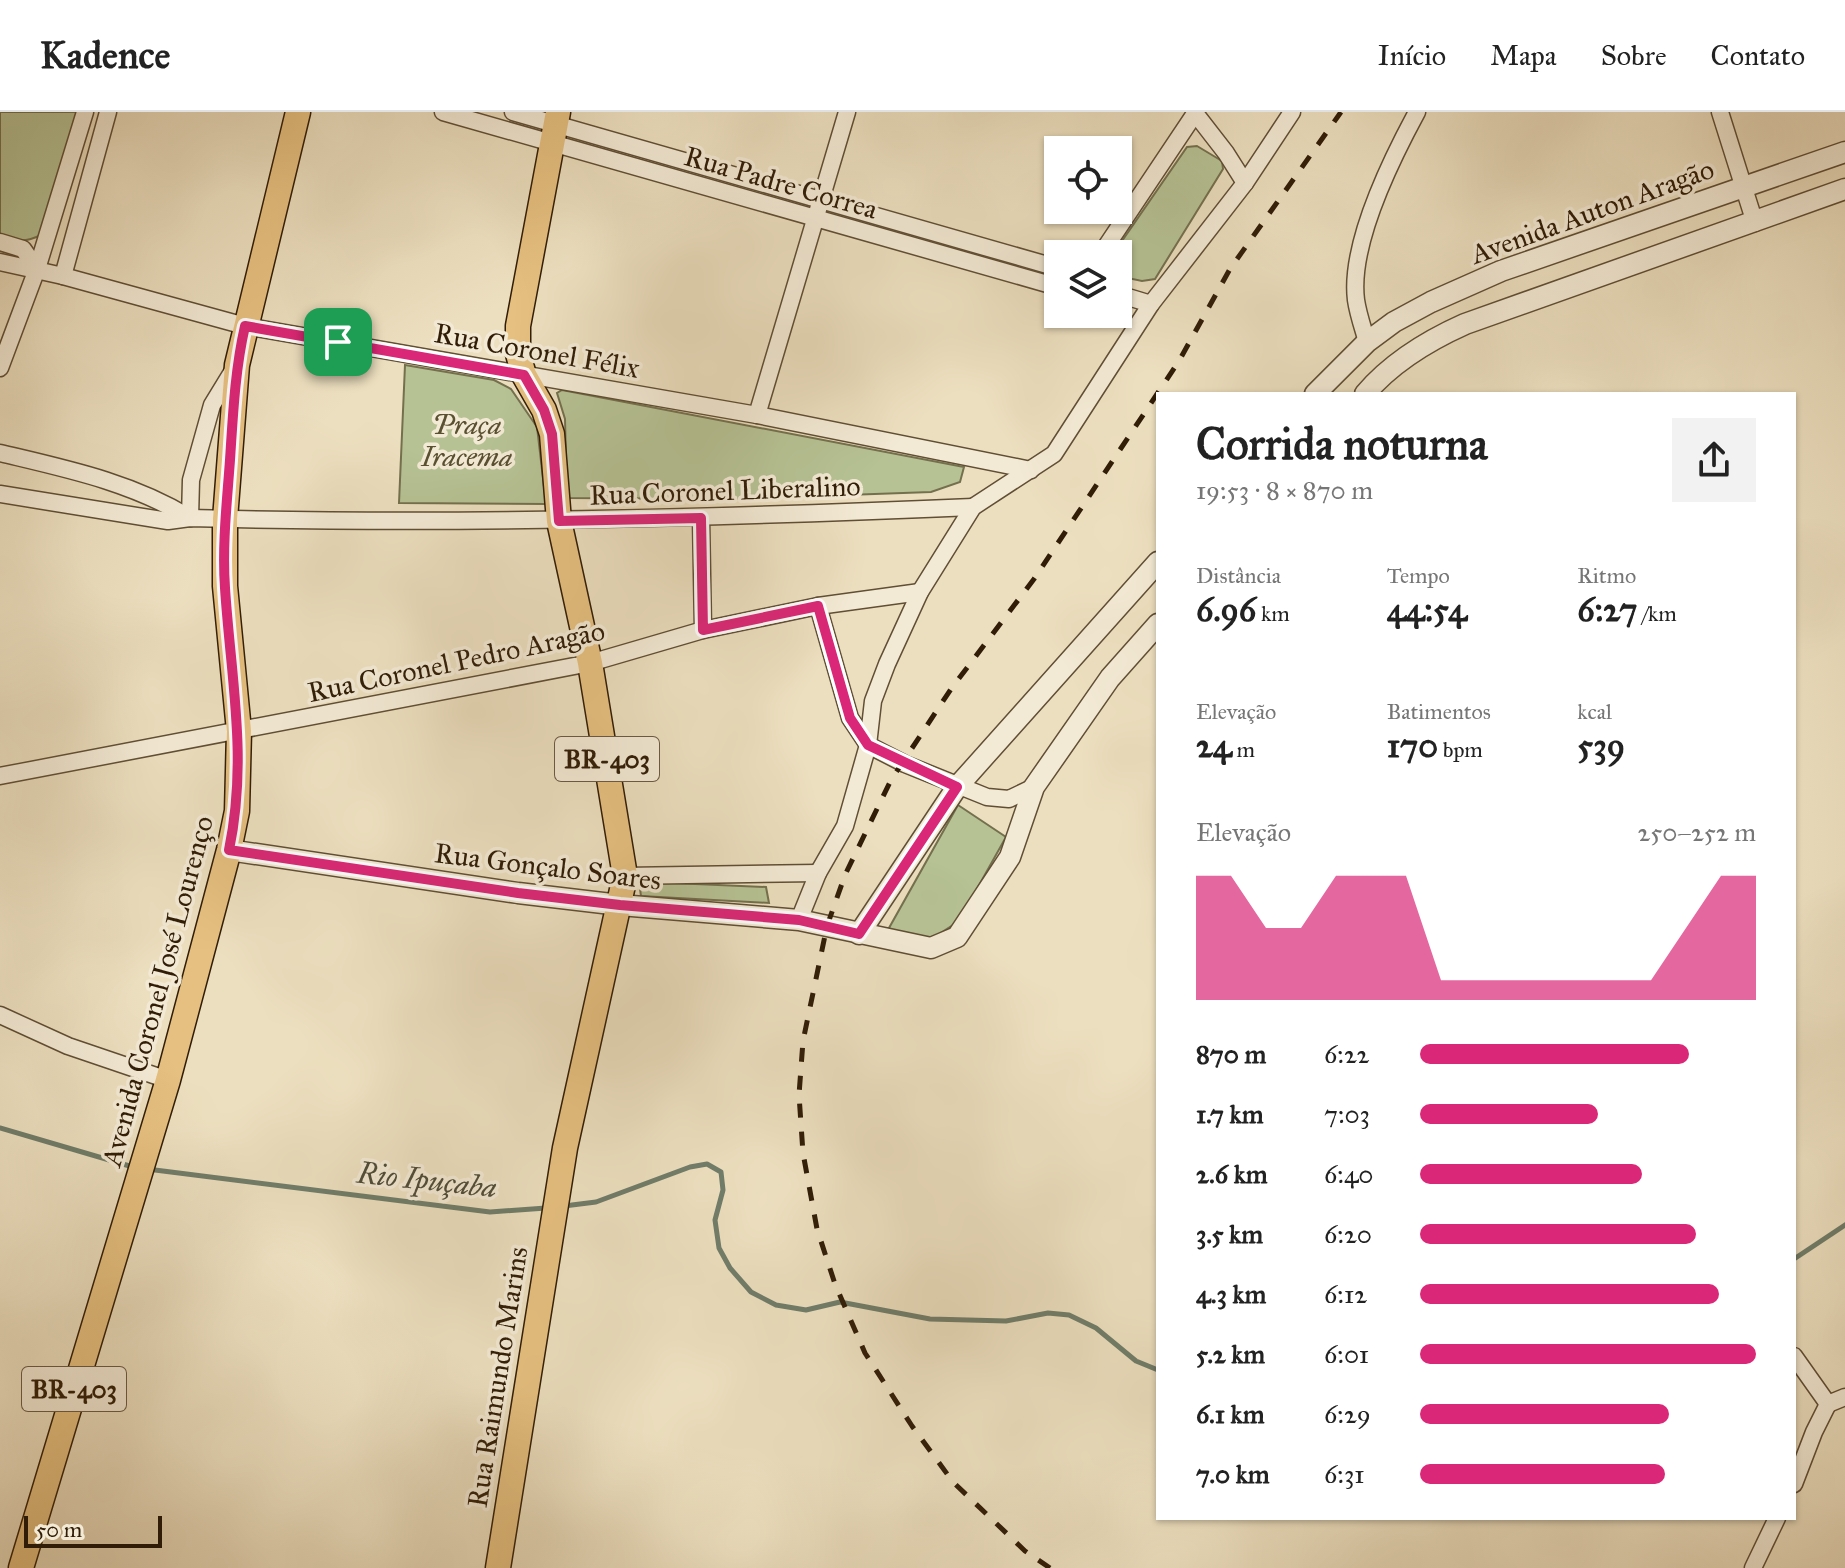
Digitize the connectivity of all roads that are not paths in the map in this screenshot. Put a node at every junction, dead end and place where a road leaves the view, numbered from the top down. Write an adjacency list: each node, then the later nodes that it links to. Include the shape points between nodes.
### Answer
1 (85, 112): 23 (street)
2 (108, 112): 24 (street)
3 (298, 112): 28 (main road, BR-403)
4 (443, 112): 11 (street, Rua Padre Correa)
5 (513, 112): 11 (street, Rua Padre Correa)
6 (847, 112): 16 (street)
7 (1292, 112): 13 (street)
8 (1417, 112): 29 (street, via 1379,191 1356,272 1356,300)
9 (1720, 112): 14 (street)
10 (1196, 113): 13 (street); 19 (street)
11 (555, 127): 16 (street, Rua Padre Correa); 17 (street, Rua Padre Correa); 32 (main road, BR-403, via 518,326)
12 (1845, 152): 14 (street, Avenida Auton Aragão)
13 (1245, 183): 27 (street)
14 (1745, 186): 18 (street); 29 (street, Avenida Auton Aragão, via 1501,271 1431,302)
15 (1845, 189): 18 (street)
16 (821, 200): 17 (street); 22 (street, Rua Padre Correa)
17 (815, 218): 25 (street, Rua Padre Correa); 35 (street)
18 (1755, 223): 33 (street, via 1465,324 1425,342)
19 (1110, 240)
20 (0, 242): 23 (street, Rua Coronel Félix, via 23,249)
21 (0, 262): 23 (street, Rua Coronel Félix)
22 (1044, 264)
23 (37, 269): 24 (street, Rua Coronel Félix); 31 (street)
24 (63, 276): 28 (street, Rua Coronel Félix)
25 (1044, 283)
26 (1132, 298): 27 (street)
27 (1151, 304): 37 (street, via 1054,454)
28 (245, 326): 30 (main road, Avenida Coronel José Lourenço / BR-403); 32 (street, Rua Coronel Félix)
29 (1367, 342): 34 (street, Avenida Auton Aragão)
30 (237, 365): 40 (street, Avenida Coronel José Lourenço, via 212,405 191,480); 42 (main road, Avenida Coronel José Lourenço / BR-403)
31 (0, 368)
32 (524, 375): 35 (street, Rua Coronel Félix); 43 (main road, BR-403, via 552,434)
33 (1371, 386)
34 (1317, 392)
35 (757, 415): 37 (street, Rua Coronel Félix)
36 (0, 453): 40 (street, Rua Coronel Liberalino, via 128,486)
37 (1031, 470): 39 (street)
38 (0, 494): 40 (street, Rua Coronel Liberalino, via 168,521)
39 (973, 507): 41 (street, Rua Coronel Liberalino); 45 (street)
40 (190, 518): 42 (street, Rua Coronel Liberalino)
41 (701, 518): 43 (street, Rua Coronel Liberalino); 48 (street)
42 (225, 519): 43 (street, Rua Coronel Liberalino); 50 (main road, Avenida Coronel José Lourenço / BR-403, via 225,586)
43 (559, 521): 49 (main road, BR-403)
44 (1156, 564): 53 (street)
45 (920, 592): 46 (street, Rua Coronel Pedro Aragão); 51 (street, via 873,701)
46 (818, 606): 48 (street, Rua Coronel Pedro Aragão); 51 (street, via 850,718)
47 (1156, 626): 54 (street, Rua Gonçalo Soares, via 1110,678)
48 (703, 630): 49 (street, Rua Coronel Pedro Aragão)
49 (590, 663): 50 (street, Rua Coronel Pedro Aragão); 57 (main road, BR-403)
50 (239, 731): 52 (street, Rua Coronel Pedro Aragão); 55 (main road, Avenida Coronel José Lourenço / BR-403, via 237,811)
51 (868, 745): 53 (street); 56 (street, via 845,826)
52 (0, 776)
53 (957, 787): 54 (street, via 1009,799); 60 (street)
54 (1034, 787): 60 (street, Rua Gonçalo Soares, via 1010,857 957,937 931,948)
55 (229, 850): 58 (street, Rua Gonçalo Soares); 62 (main road, Avenida Coronel José Lourenço / BR-403)
56 (818, 873): 57 (street, Rua Gonçalo Soares); 59 (street)
57 (625, 876): 58 (main road, BR-403)
58 (620, 905): 59 (street, Rua Gonçalo Soares); 69 (main road, Rua Raimundo Marins / BR-403, via 565,1148)
59 (799, 920): 60 (street, Rua Gonçalo Soares)
60 (859, 934)
61 (0, 1015): 62 (street, via 68,1046)
62 (168, 1080): 68 (main road, Avenida Coronel José Lourenço / BR-403)
63 (1796, 1359): 65 (street)
64 (1845, 1397): 65 (street)
65 (1828, 1404): 66 (street)
66 (1796, 1479)
67 (1776, 1520): 70 (street)
68 (21, 1568)
69 (498, 1568)
70 (1753, 1568)

